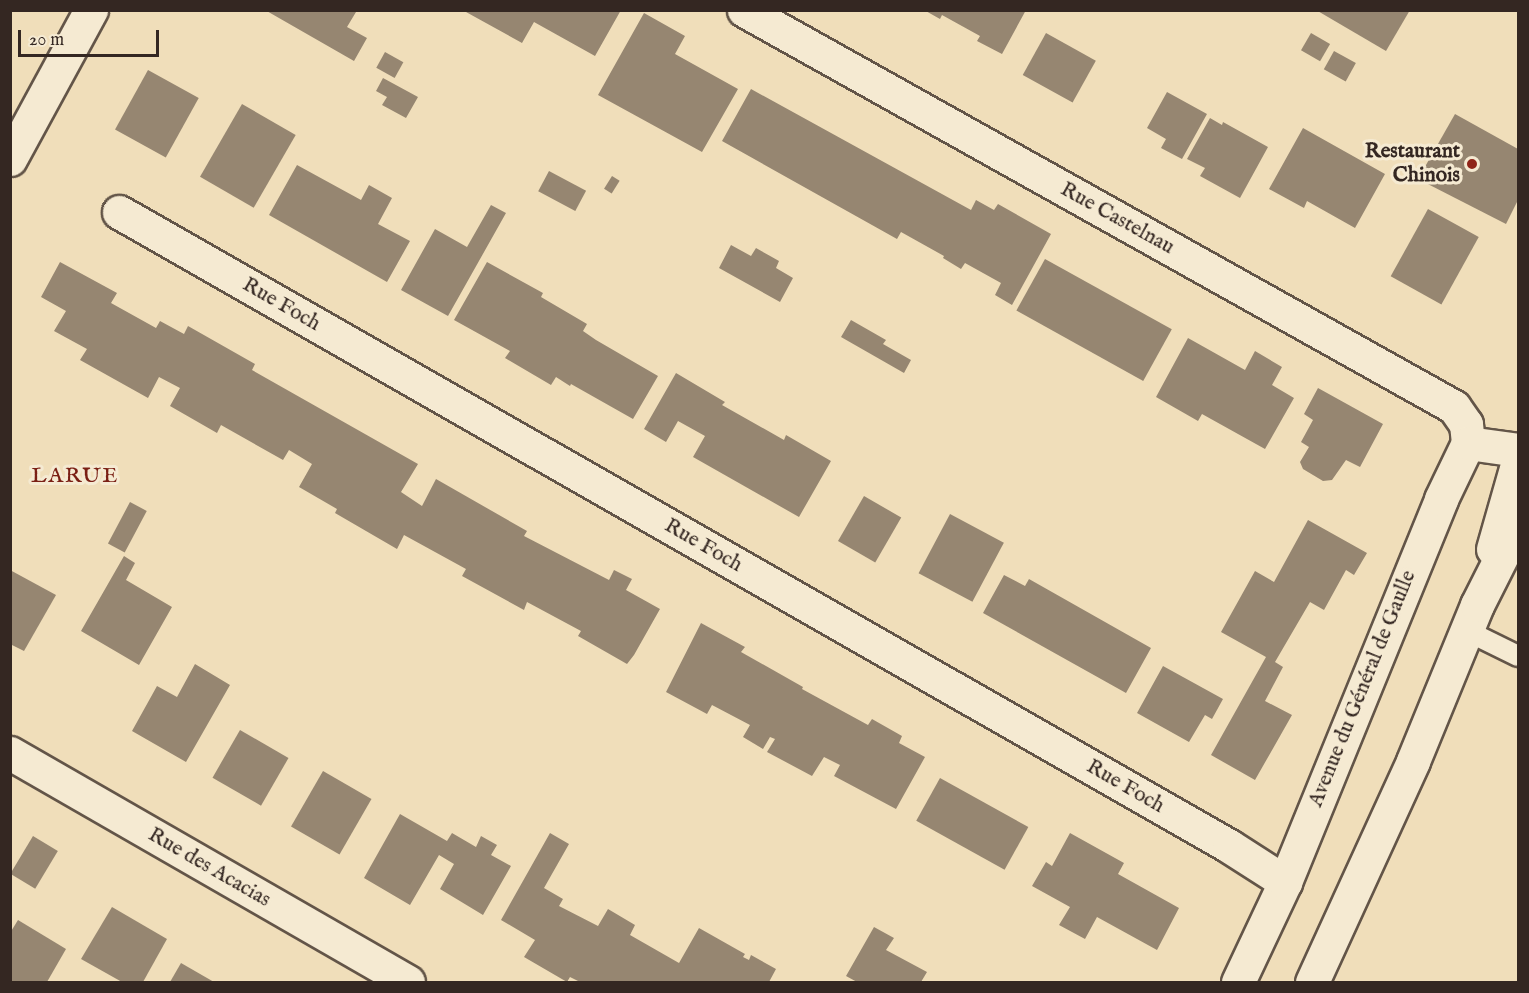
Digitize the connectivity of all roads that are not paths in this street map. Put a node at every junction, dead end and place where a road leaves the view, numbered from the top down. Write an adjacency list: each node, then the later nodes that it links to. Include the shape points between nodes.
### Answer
1 (91, 10): 3 (street)
2 (744, 10): 5 (street, Rue Castelnau, via 1454,407 1466,424)
3 (10, 159)
4 (119, 212): 12 (street, Rue Foch, via 1229,846)
5 (1468, 443): 6 (street); 12 (street, Avenue du Général de Gaulle, via 1441,499)
6 (1518, 450)
7 (1518, 461): 9 (street)
8 (1518, 524): 9 (street)
9 (1472, 618): 10 (lane); 15 (street, via 1413,760)
10 (1518, 656)
11 (10, 753): 13 (street, Rue des Acacias)
12 (1285, 882): 14 (street, Avenue du Général de Gaulle)
13 (408, 982)
14 (1238, 982)
15 (1312, 982)

